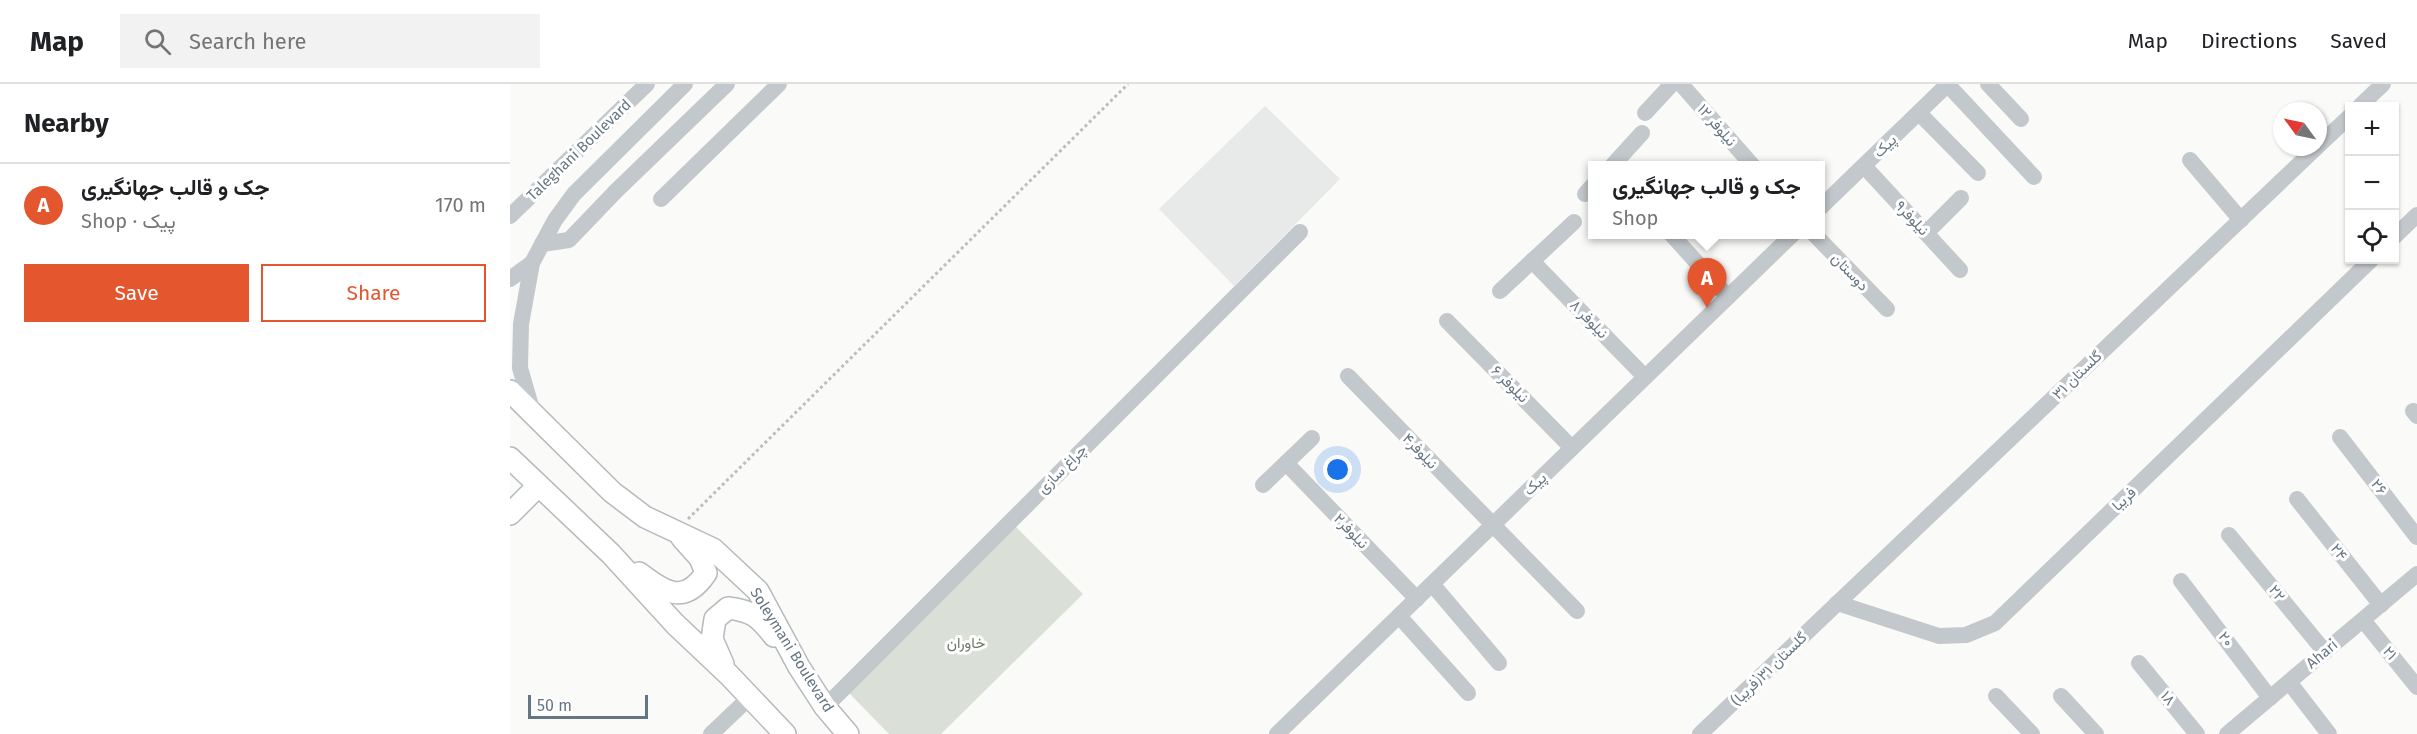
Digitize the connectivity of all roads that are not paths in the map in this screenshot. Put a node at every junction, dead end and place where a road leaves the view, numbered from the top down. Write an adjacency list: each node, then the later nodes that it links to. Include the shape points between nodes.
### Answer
1 (647, 84): 30 (street, Taleghani Boulevard)
2 (685, 84): 15 (street, Taleghani Boulevard)
3 (727, 84): 17 (street)
4 (779, 84): 26 (street)
5 (1672, 84): 11 (street)
6 (1681, 84): 22 (street, نیلوفر ۱۲)
7 (1948, 84): 12 (street, پیک); 25 (street)
8 (1988, 84): 13 (street)
9 (2383, 84): 10 (street)
10 (2364, 102)
11 (1645, 112)
12 (1919, 113): 23 (street, پیک); 24 (street)
13 (2021, 119)
14 (2345, 120): 18 (street, گلستان ۳۱)
15 (642, 126): 17 (street); 39 (street, Taleghani Boulevard, via 574,194)
16 (1642, 133): 21 (street)
17 (674, 135): 39 (street, via 569,240)
18 (2327, 137)
19 (2307, 156): 31 (street, گلستان ۳۱)
20 (2190, 160): 31 (street)
21 (1616, 161)
22 (1749, 161)
23 (1864, 166): 28 (street, پیک); 35 (street, نیلوفر۹)
24 (1978, 173)
25 (2034, 177)
26 (661, 198)
27 (1961, 198): 35 (street)
28 (1825, 203)
29 (2417, 215): 34 (street)
30 (510, 216)
31 (2241, 220): 71 (street, گلستان ۳۱)
32 (1574, 222): 40 (street)
33 (1300, 232): 88 (street, چراغ سازی)
34 (2399, 232)
35 (1926, 233): 43 (street, نیلوفر۹)
36 (1676, 239): 46 (street)
37 (1788, 239): 46 (street, پیک)
38 (1819, 239): 47 (street, دوستان)
39 (542, 244): 41 (street, Taleghani Boulevard)
40 (1532, 261): 45 (street); 50 (street, نیلوفر ۸)
41 (532, 263): 44 (street); 52 (street, Taleghani Boulevard, via 521,324 520,368)
42 (2367, 264): 71 (street, فریبا, via 1995,623 1966,635 1939,636)
43 (1960, 270)
44 (510, 279)
45 (1500, 291)
46 (1728, 297): 50 (street, پیک)
47 (1887, 309)
48 (1447, 321): 55 (street, نیلوفر ۶)
49 (1348, 376): 62 (street, نیلوفر۴)
50 (1646, 377): 55 (street, پیک)
51 (510, 391): 52 (main road, Soleymani Boulevard)
52 (533, 414): 63 (main road, Soleymani Boulevard, via 612,492 645,517)
53 (2340, 437): 65 (street, ۲۶)
54 (1312, 438): 57 (street)
55 (1572, 448): 62 (street, پیک)
56 (510, 458): 59 (main road)
57 (1286, 463): 58 (street); 70 (street, نیلوفر۲)
58 (1263, 485)
59 (538, 486): 61 (main road); 66 (main road)
60 (2298, 499): 72 (street, ۲۴)
61 (510, 514)
62 (1492, 526): 69 (street, پیک); 73 (street, نیلوفر۴)
63 (676, 531): 66 (main road, via 700,558 706,573 696,587 678,594 658,586); 79 (main road, Soleymani Boulevard, via 713,549 758,591)
64 (2229, 534): 76 (street, ۲۲)
65 (2417, 537)
66 (611, 554): 80 (main road, via 675,624)
67 (2417, 574): 72 (street, Ahari)
68 (2181, 581): 87 (street, ۲۰)
69 (1432, 584): 70 (street, پیک); 77 (street)
70 (1417, 599): 74 (street, پیک)
71 (1838, 603): 93 (street, گلستان ۳۱(فریبا))
72 (2381, 605): 75 (street, Ahari)
73 (1577, 611)
74 (1399, 616): 83 (street); 92 (street, پیک)
75 (2363, 620): 76 (street, Ahari); 82 (street, ۲۱)
76 (2325, 652): 81 (street, Ahari)
77 (1499, 663)
78 (2139, 663): 96 (street, ۱۸)
79 (799, 667): 80 (main road, via 759,617 728,608 715,619 712,639); 88 (main road, Soleymani Boulevard)
80 (729, 675): 86 (main road)
81 (2289, 682): 87 (street, Ahari); 98 (street)
82 (2417, 687)
83 (1468, 693)
84 (1996, 696): 94 (street)
85 (2061, 696): 95 (street)
86 (750, 697): 89 (street); 90 (main road)
87 (2270, 698): 97 (street, Ahari)
88 (825, 707): 91 (main road, Soleymani Boulevard)
89 (711, 734)
90 (785, 734)
91 (848, 734)
92 (1277, 734)
93 (1700, 734)
94 (2032, 734)
95 (2096, 734)
96 (2197, 734)
97 (2227, 734)
98 (2329, 734)

